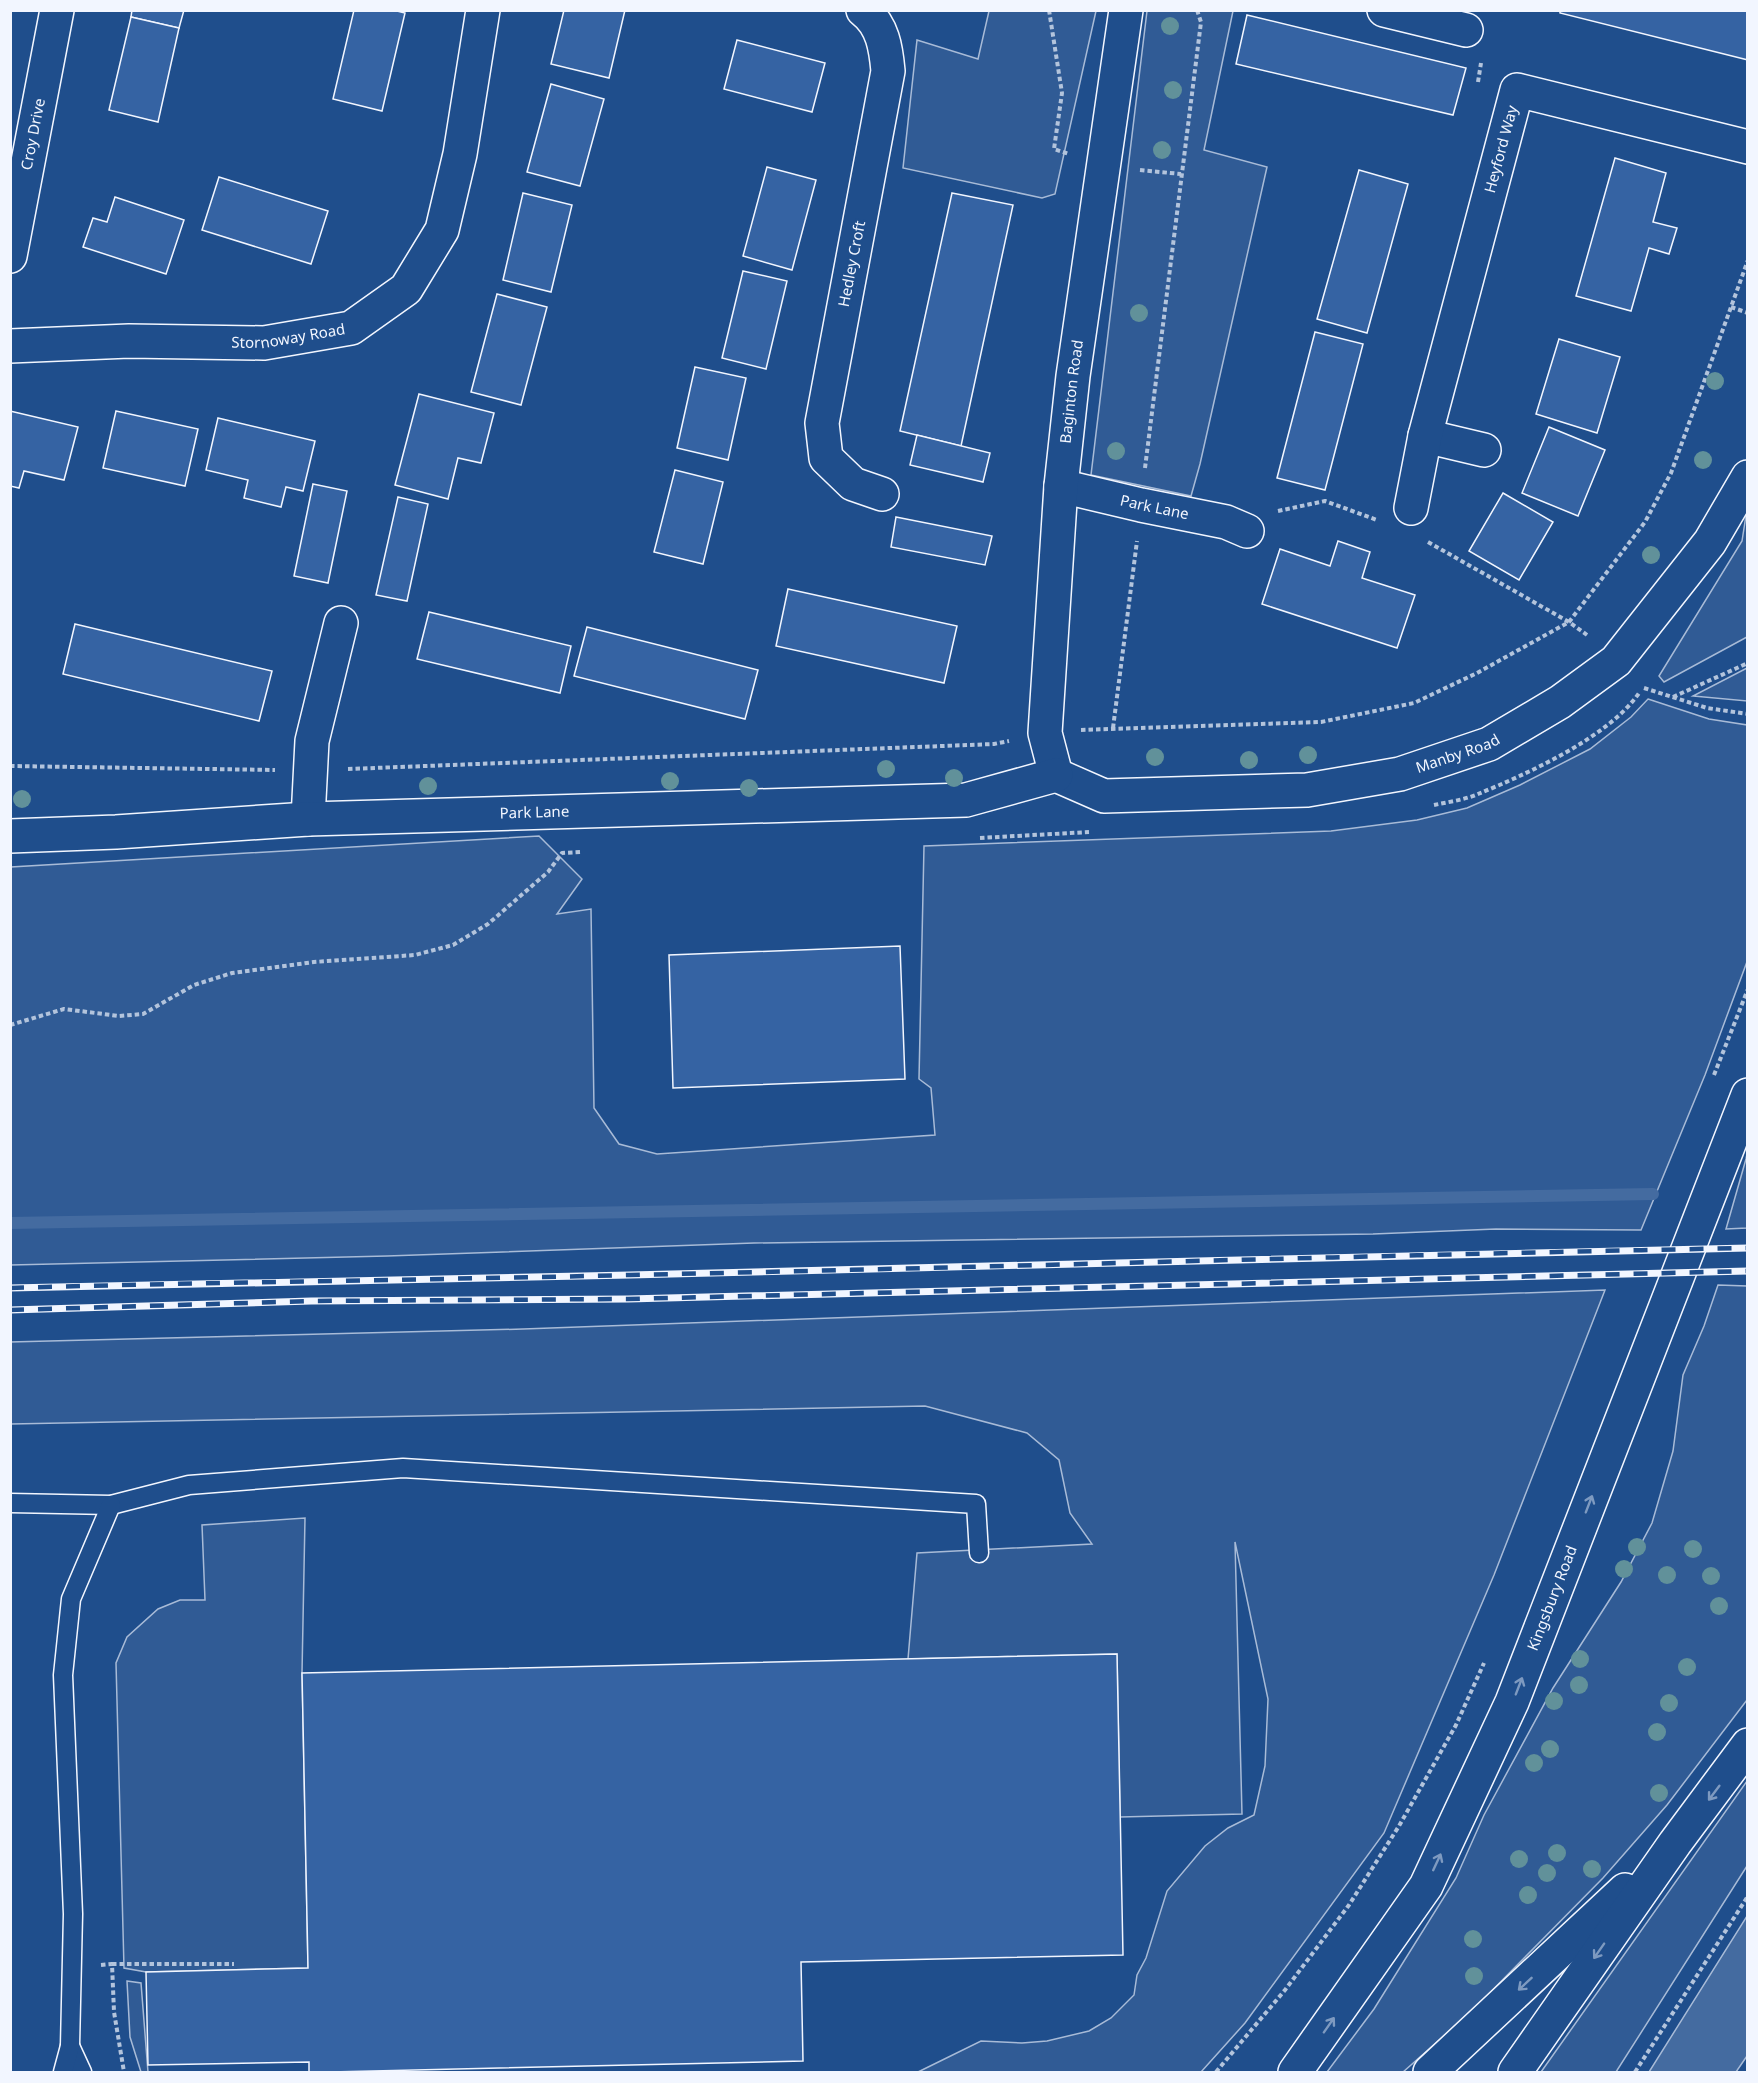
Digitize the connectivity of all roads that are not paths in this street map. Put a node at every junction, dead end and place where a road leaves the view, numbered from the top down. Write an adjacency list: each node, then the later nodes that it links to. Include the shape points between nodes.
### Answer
1 (57, 10): 8 (main road, Croy Drive)
2 (483, 10): 9 (main road, Stornoway Road, via 460,154 442,230 406,289 351,328 264,343 129,341)
3 (863, 10): 14 (main road, Hedley Croft, via 885,42 888,71 822,423 826,458 853,484)
4 (1125, 10): 13 (main road, Baginton Road)
5 (1384, 10): 6 (main road)
6 (1466, 30)
7 (1748, 147): 10 (main road, Heyford Way, via 1517,90)
8 (10, 256)
9 (10, 346)
10 (1425, 436): 11 (main road); 15 (main road, Heyford Way)
11 (1484, 450)
12 (1748, 477): 18 (main road, Manby Road, via 1710,542 1616,661 1560,702 1489,744 1401,774 1307,790 1104,796)
13 (1061, 486): 16 (main road, Park Lane, via 1226,522); 18 (main road, Baginton Road, via 1046,733)
14 (882, 494)
15 (1411, 508)
16 (1247, 531)
17 (341, 623): 19 (main road, via 312,741)
18 (1056, 775): 19 (main road, Park Lane, via 966,800)
19 (308, 819): 20 (main road, Park Lane)
20 (10, 836)
21 (1748, 1095): 30 (main road, Kingsbury Road, one-way to 21, via 1426,1886 1512,1702)
22 (10, 1503): 23 (lane)
23 (111, 1505): 24 (lane, via 189,1485 403,1468 976,1504); 27 (lane, via 71,1599 63,1675 73,1914)
24 (979, 1553)
25 (1748, 1745): 26 (main road, one-way to 26)
26 (1675, 1844): 31 (main road, one-way to 31); 32 (main road, one-way to 32)
27 (70, 2046): 28 (lane); 29 (lane)
28 (63, 2073)
29 (82, 2073)
30 (1295, 2073)
31 (1430, 2073)
32 (1515, 2073)

